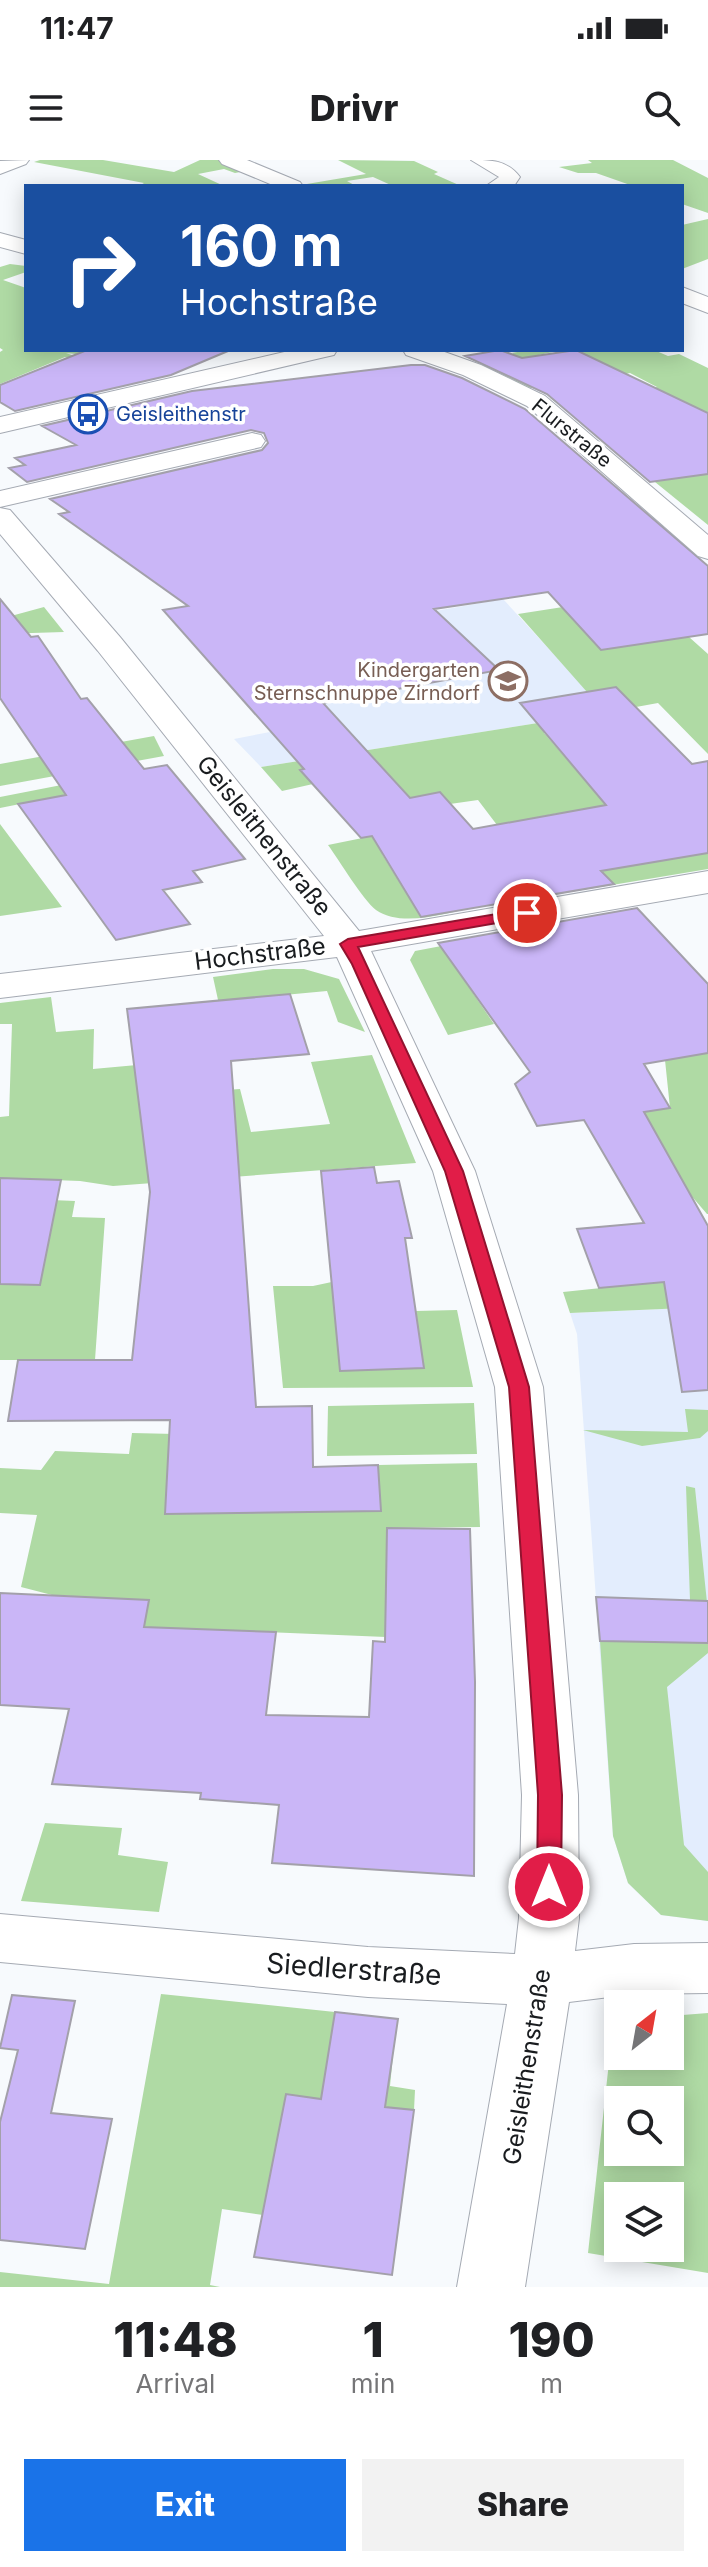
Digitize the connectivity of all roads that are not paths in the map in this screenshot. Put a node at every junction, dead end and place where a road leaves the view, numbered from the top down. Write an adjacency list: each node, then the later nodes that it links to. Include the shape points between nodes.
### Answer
1 (19, 160): 4 (street)
2 (229, 160): 6 (street)
3 (481, 160): 5 (street, via 504,170 510,177)
4 (0, 168)
5 (502, 183)
6 (288, 184)
7 (0, 240): 8 (street)
8 (24, 246)
9 (690, 282): 10 (street)
10 (708, 306)
11 (316, 352): 13 (street)
12 (421, 352): 17 (street, Flurstraße, via 536,401)
13 (0, 425)
14 (252, 441): 15 (street)
15 (0, 499)
16 (0, 516): 19 (street, Geisleithenstraße)
17 (708, 550)
18 (708, 882): 19 (street, Hochstraße)
19 (348, 944): 20 (street, Hochstraße); 23 (street, Geisleithenstraße, via 454,1171 519,1387 550,1795 549,1918)
20 (0, 986)
21 (0, 1938): 23 (street, Siedlerstraße, via 368,1972)
22 (708, 1968): 23 (street, Siedlerstraße, via 634,1969)
23 (542, 1980): 24 (street, Geisleithenstraße)
24 (491, 2287)

